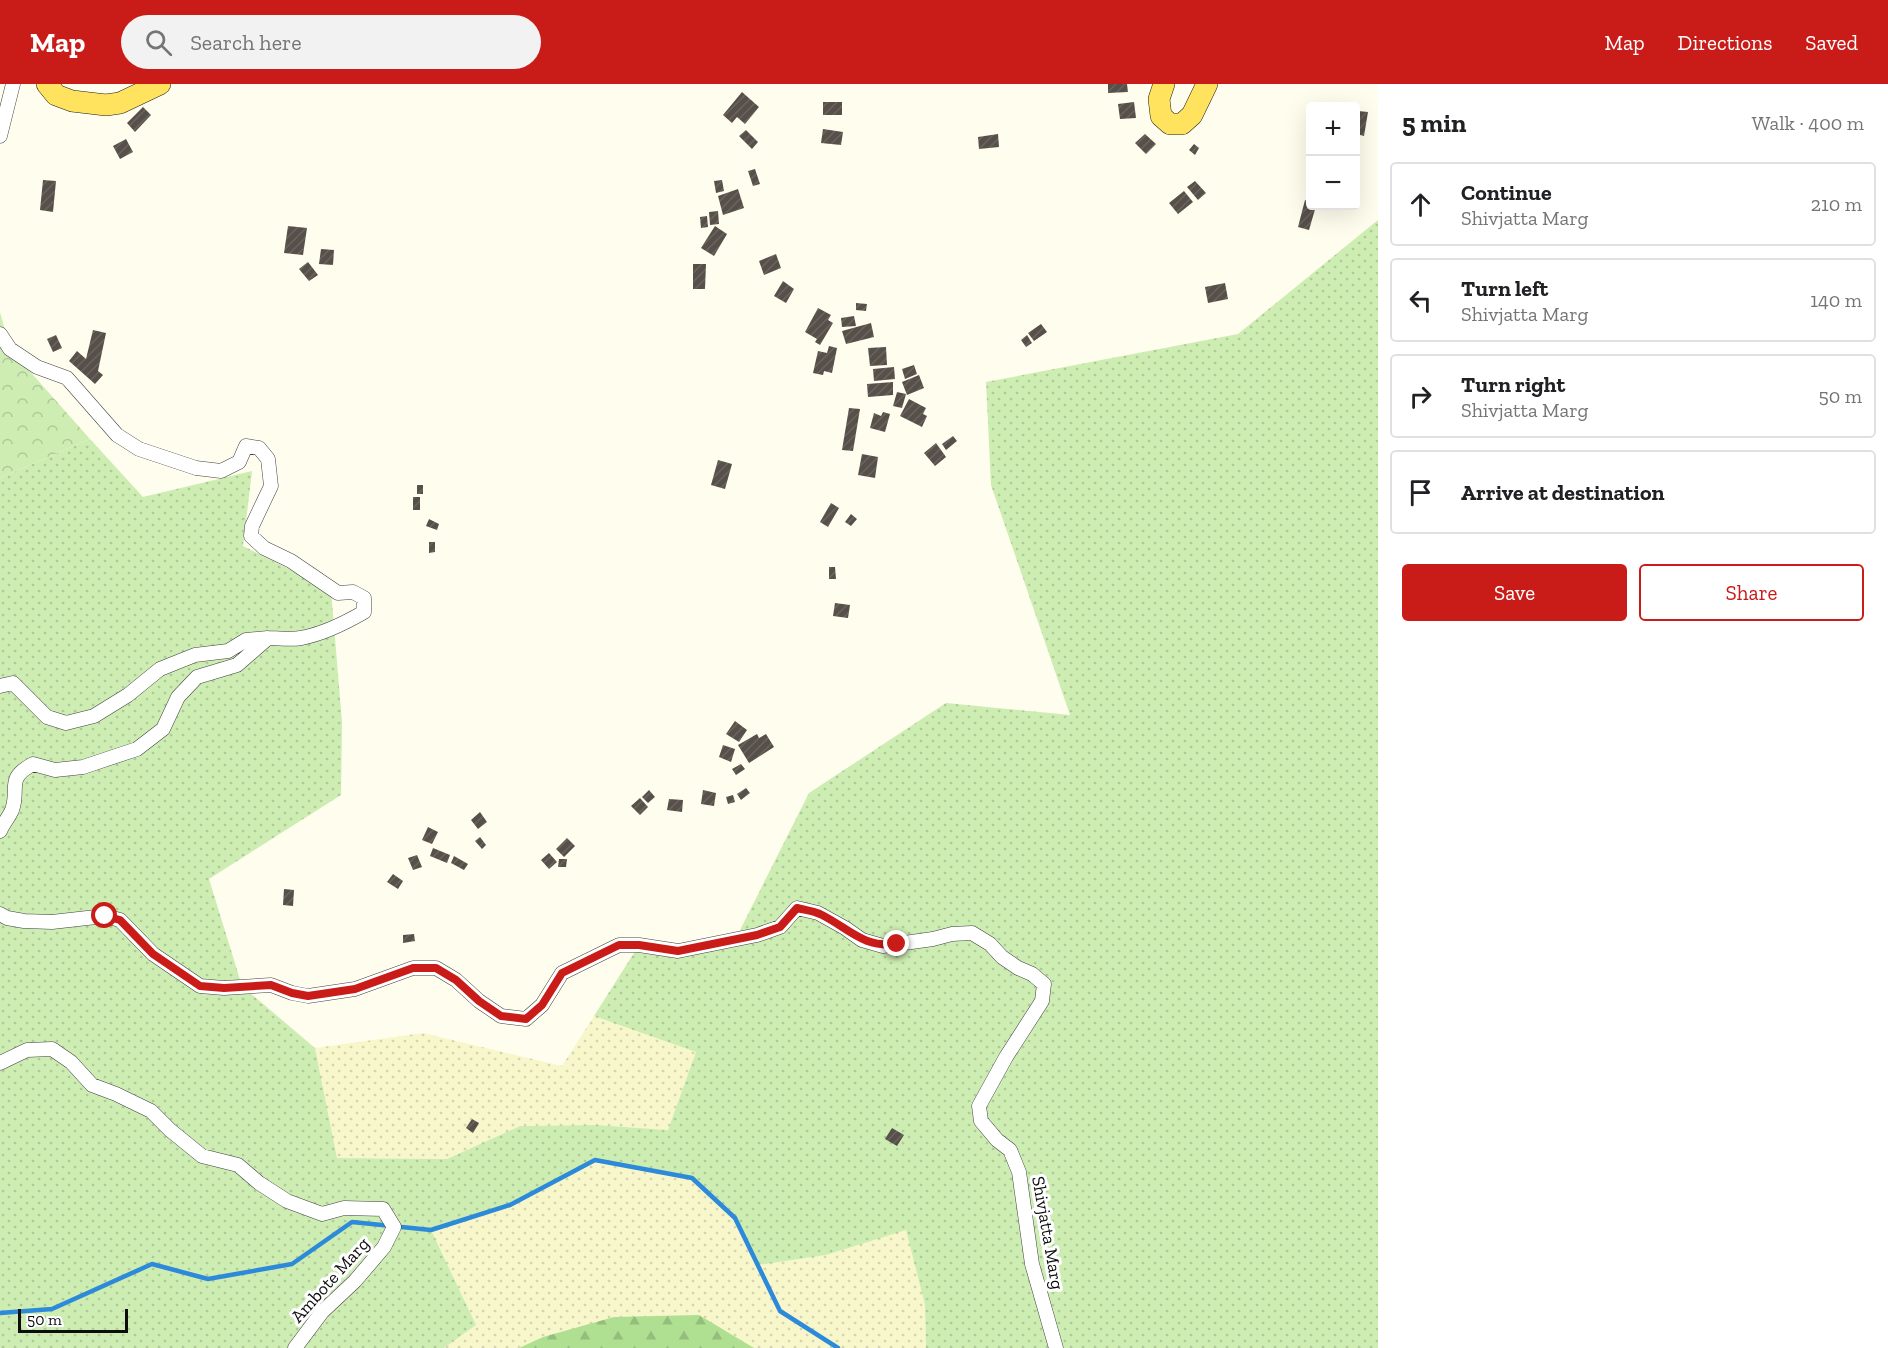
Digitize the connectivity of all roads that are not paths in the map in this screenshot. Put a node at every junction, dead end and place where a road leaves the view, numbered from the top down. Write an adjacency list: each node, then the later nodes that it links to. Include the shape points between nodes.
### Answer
1 (13, 84): 6 (street)
2 (47, 84): 3 (main road, via 56,95 72,101 106,105 120,103)
3 (160, 84)
4 (1164, 84): 5 (main road, via 1161,116 1170,124 1182,124)
5 (1207, 84)
6 (0, 136)
7 (0, 334): 8 (street, via 10,349 37,367 67,378 117,435 139,449 196,468 221,471 239,462 246,446 259,448 268,459 272,486 251,536 264,548 338,592 364,597 363,612 334,627 301,638)
8 (268, 638): 9 (street, via 246,639 228,651 195,655 160,669 94,716 66,723 47,717 13,683); 10 (street, via 237,665 197,677 178,697 163,729 137,749 83,767 55,770 33,764 20,771 14,786 13,808)
9 (0, 686)
10 (0, 831)
11 (0, 914): 14 (street, Shivjatta Marg, via 24,921 105,916 120,920 153,954 200,986 271,985 308,996 355,989 413,968 436,968 501,1016 526,1019 542,1005 562,973 619,945 678,951 757,935 780,927 797,908 818,913 862,940 883,946 972,933 1044,984 1042,1001 979,1106 981,1121 1010,1150 1020,1172 1032,1264)
12 (0, 1063): 13 (street, Ambote Marg, via 27,1050 52,1049 92,1084 151,1111 202,1156 238,1165 287,1201 322,1214 344,1208 383,1209 394,1227 384,1247 322,1312)
13 (295, 1348)
14 (1056, 1348)

